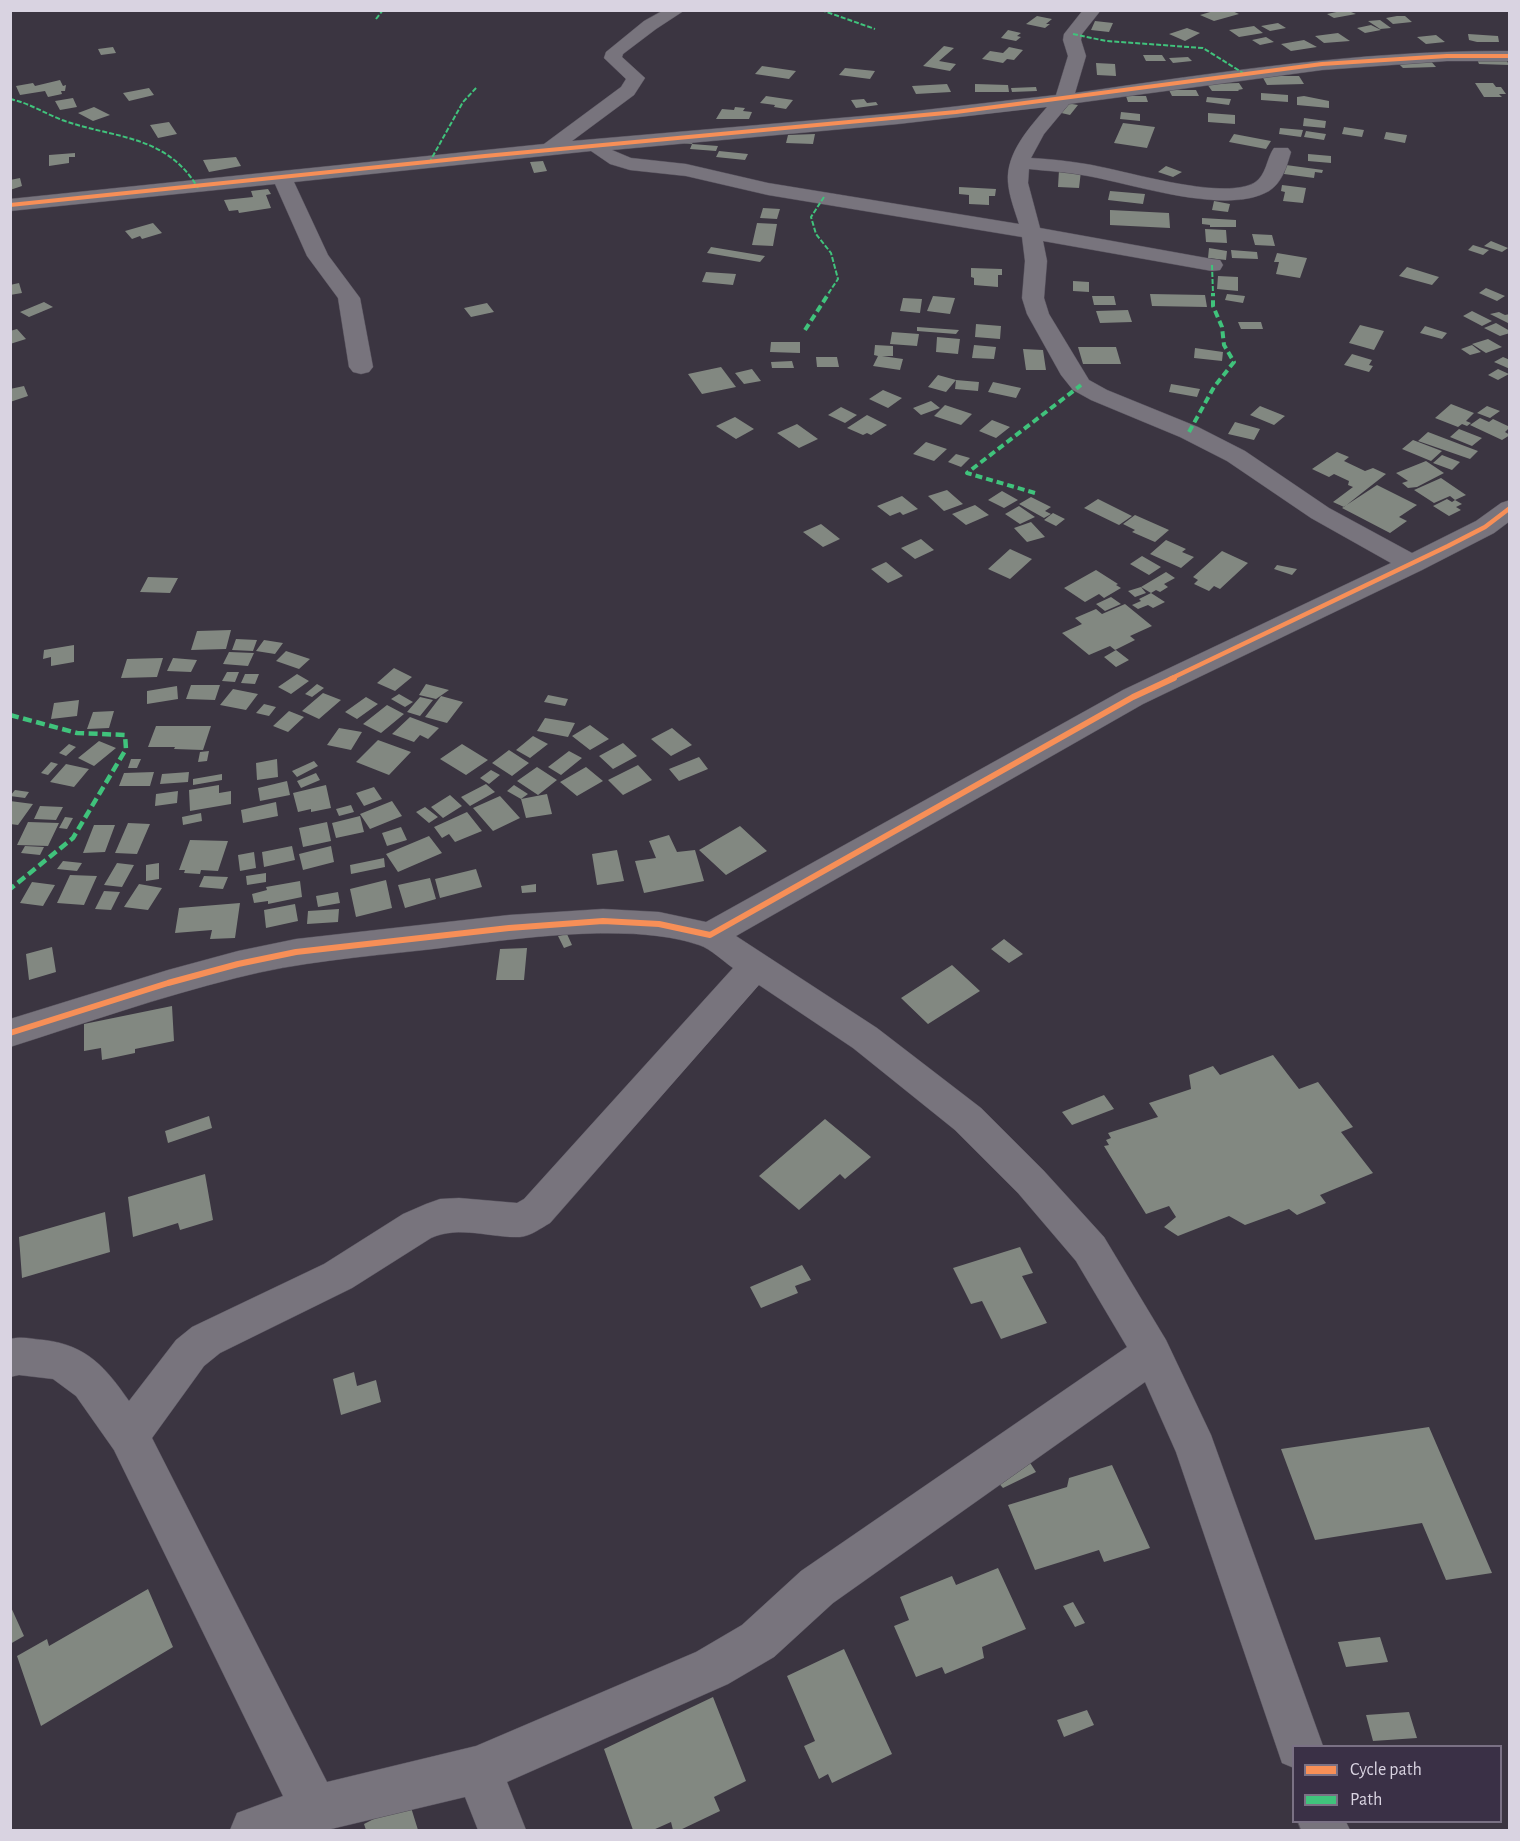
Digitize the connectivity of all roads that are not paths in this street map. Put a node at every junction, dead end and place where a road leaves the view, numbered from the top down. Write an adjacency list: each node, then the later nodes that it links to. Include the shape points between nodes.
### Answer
1 (678, 10): 6 (street, via 650,25 615,52 613,58 636,78 628,91)
2 (1093, 10): 4 (street, via 1073,34 1077,56)
3 (1509, 56): 4 (street, via 1339,62)
4 (1064, 99): 5 (street); 8 (street, via 1036,132)
5 (597, 146): 6 (street); 11 (street, via 609,157 636,165 676,168 784,191)
6 (550, 150): 9 (street)
7 (1281, 152): 8 (street, via 1275,172 1259,189 1234,194)
8 (1019, 162): 11 (street, via 1018,183)
9 (283, 179): 10 (street); 13 (street, via 318,256 349,298)
10 (10, 205)
11 (1031, 231): 12 (street); 15 (street, via 1036,261 1033,298 1038,314 1081,385 1236,456 1320,513)
12 (1212, 265)
13 (362, 367)
14 (1509, 508): 15 (street, via 1485,527)
15 (1413, 564): 16 (street, via 1133,697)
16 (710, 935): 17 (street); 18 (street, via 659,924 603,921 509,927 296,952 168,983)
17 (756, 965): 19 (street, via 865,1038 968,1119 1090,1249); 21 (street, via 537,1210 522,1220 440,1216 417,1226 338,1276 206,1340 190,1353)
18 (10, 1033)
19 (1152, 1353): 22 (street, via 1196,1449); 23 (street, via 817,1587 758,1641 712,1668)
20 (10, 1358): 21 (street, via 61,1361 90,1382)
21 (129, 1436): 24 (street)
22 (1299, 1745)
23 (478, 1770): 24 (street); 26 (street)
24 (315, 1809): 25 (street)
25 (254, 1830)
26 (502, 1830)

